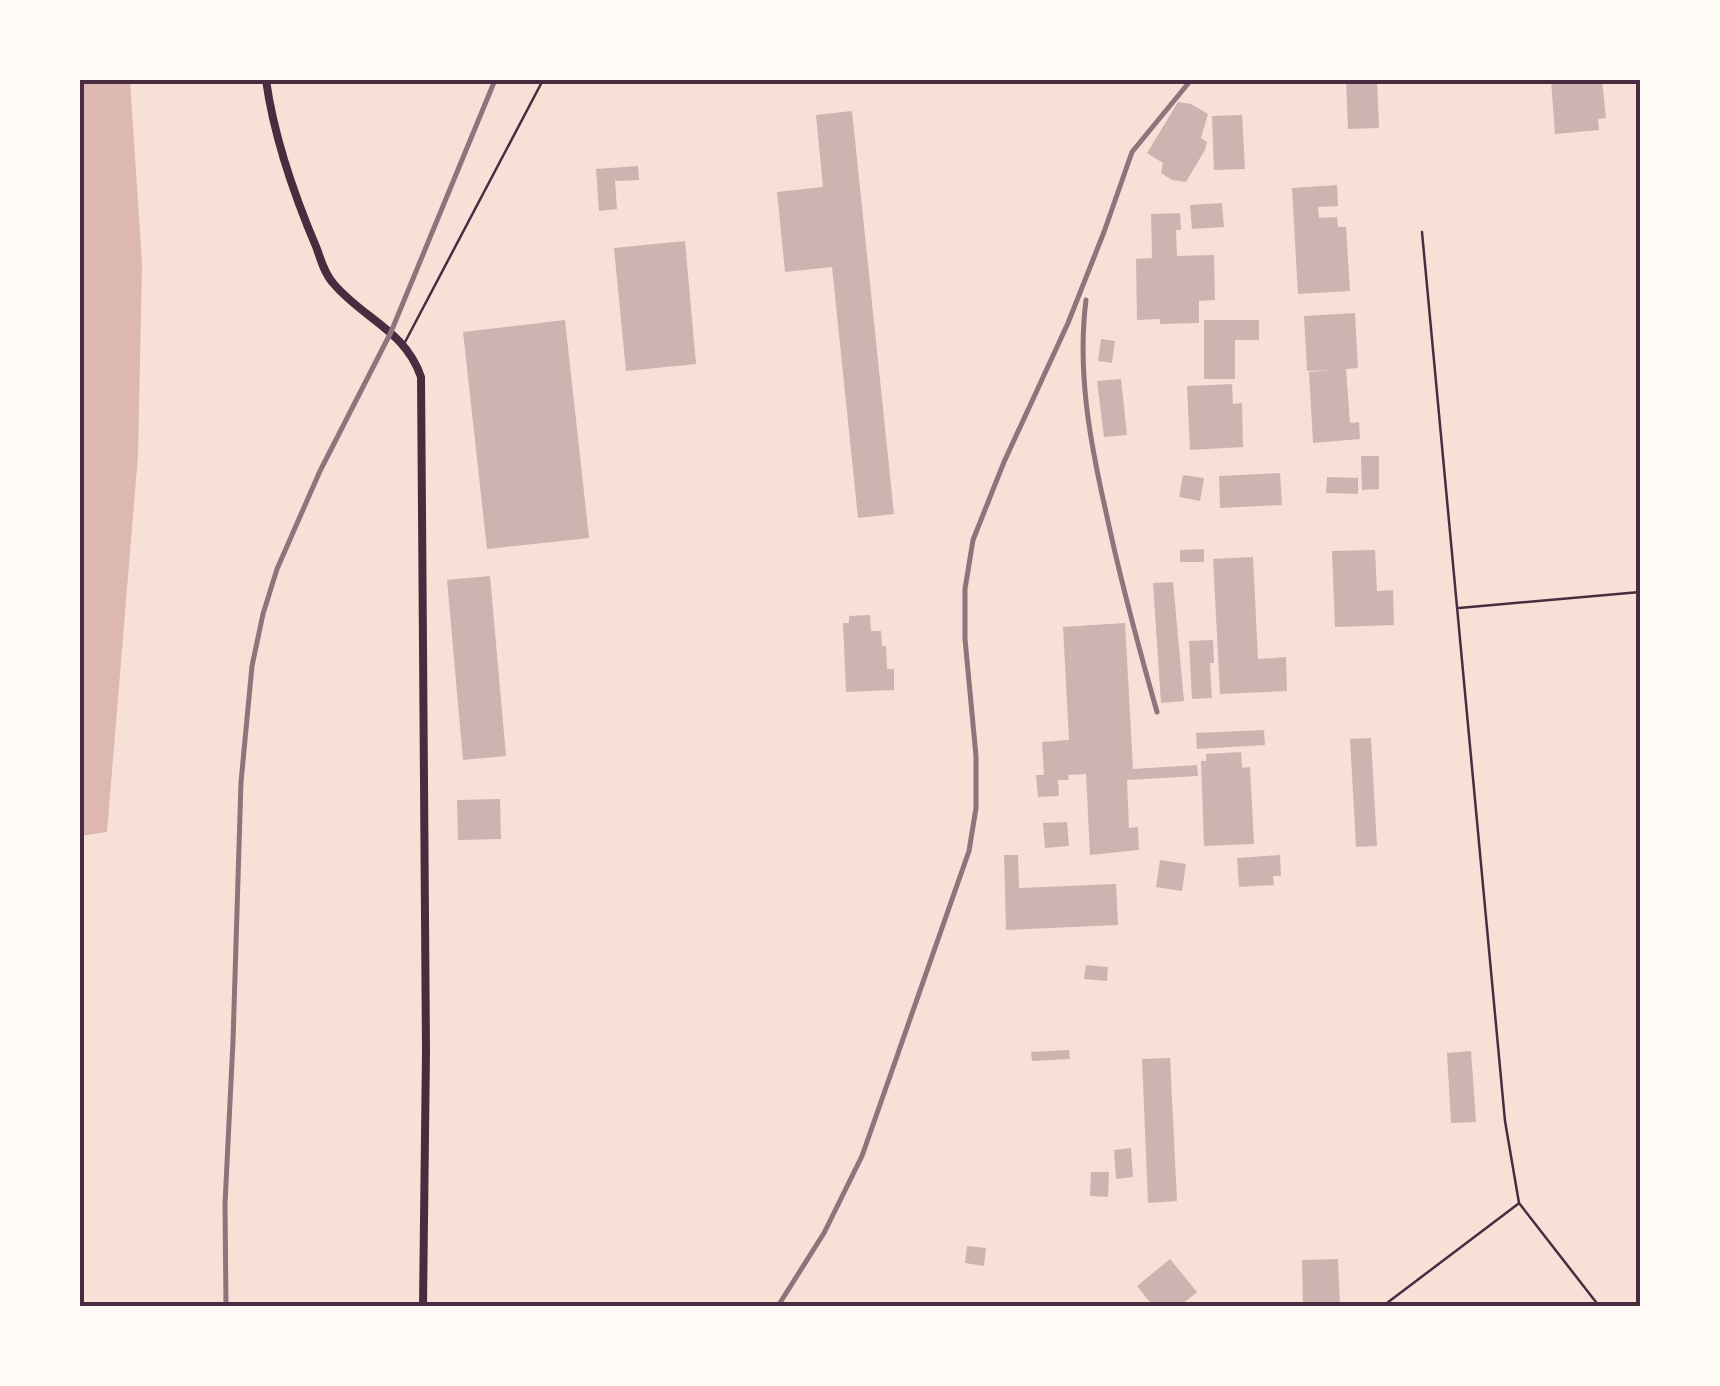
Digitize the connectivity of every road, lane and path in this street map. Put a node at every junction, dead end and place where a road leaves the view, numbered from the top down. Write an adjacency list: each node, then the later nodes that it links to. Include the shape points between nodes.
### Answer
1 (266, 80): 4 (street, via 287,168 330,279)
2 (543, 80): 4 (lane)
3 (1422, 232): 6 (lane)
4 (404, 345): 8 (street, via 421,377 422,404)
5 (1640, 592): 6 (lane)
6 (1458, 608): 7 (lane, via 1505,1121)
7 (1519, 1204): 9 (lane); 10 (lane)
8 (423, 1306)
9 (1383, 1306)
10 (1598, 1306)

